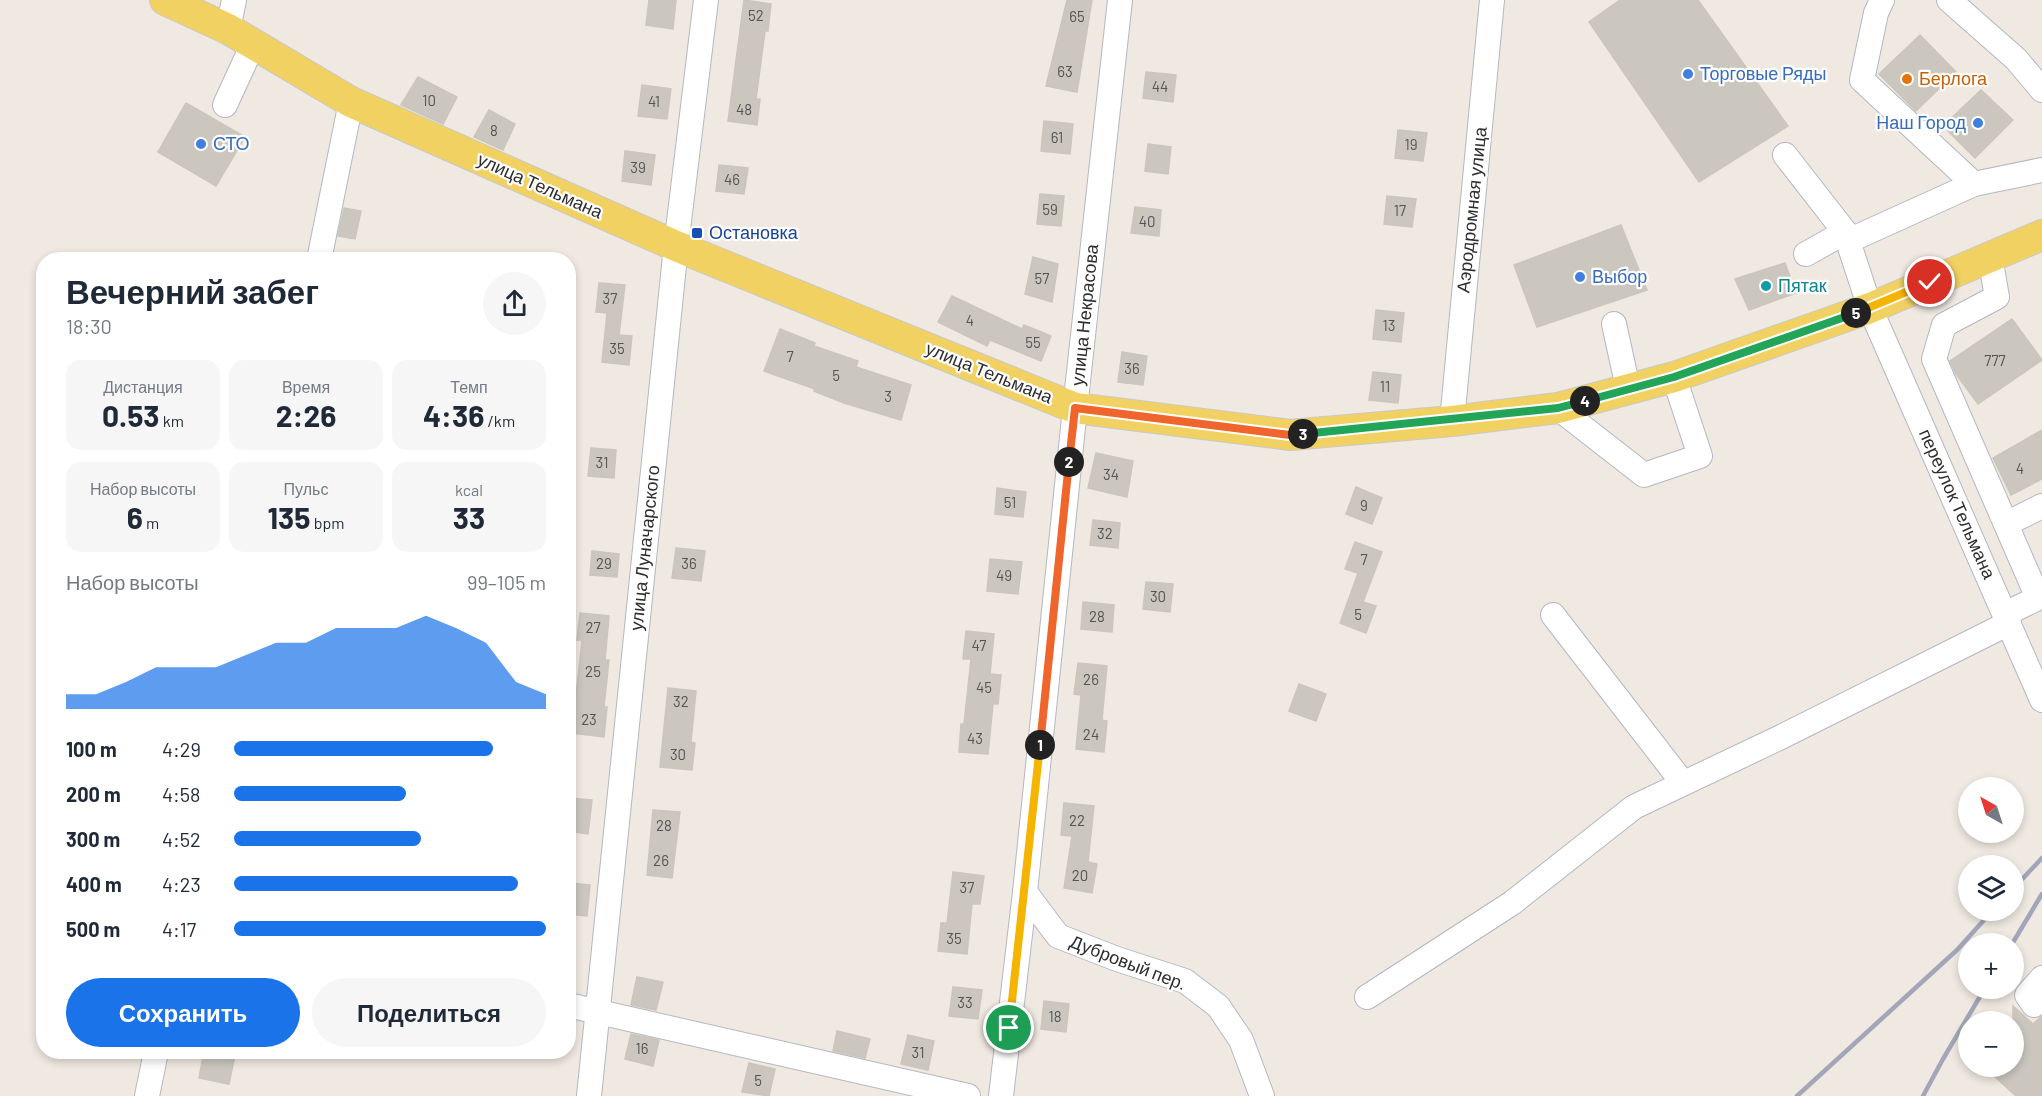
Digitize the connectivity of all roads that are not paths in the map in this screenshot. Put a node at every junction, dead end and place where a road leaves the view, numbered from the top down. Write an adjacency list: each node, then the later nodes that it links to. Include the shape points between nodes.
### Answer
1 (165, 0): 8 (main road, улица Тельмана)
2 (234, 0): 8 (street)
3 (706, 0): 17 (street, улица Луначарского)
4 (1120, 0): 25 (street, улица Некрасова)
5 (1492, 0): 27 (street, Аэродромная улица)
6 (1882, 0): 14 (street, via 1862,80)
7 (1949, 0): 9 (street, via 2016,59)
8 (241, 37): 10 (main road, улица Тельмана); 11 (street)
9 (2042, 90)
10 (351, 102): 17 (main road, улица Тельмана); 18 (street)
11 (225, 105)
12 (1785, 155): 16 (street, переулок Тельмана)
13 (2042, 170): 14 (street)
14 (1974, 184): 16 (street)
15 (2042, 235): 20 (main road, улица Тельмана)
16 (1847, 237): 19 (street); 21 (street, переулок Тельмана)
17 (676, 246): 25 (main road, улица Тельмана); 39 (street, улица Луначарского)
18 (321, 252)
19 (1806, 254)
20 (1990, 257): 21 (main road, улица Тельмана); 29 (street, via 1996,297 1944,325 1934,359)
21 (1870, 308): 23 (main road, улица Тельмана); 31 (street, переулок Тельмана)
22 (1614, 324): 24 (street)
23 (1674, 377): 24 (main road, улица Тельмана); 26 (street, via 1700,456 1644,475)
24 (1628, 388): 26 (main road, улица Тельмана)
25 (1075, 408): 27 (main road, улица Тельмана, via 1290,435); 34 (street, улица Некрасова)
26 (1558, 408): 27 (main road, улица Тельмана)
27 (1452, 420)
28 (2042, 506): 29 (street)
29 (2006, 524): 31 (street, via 2038,598)
30 (1553, 615): 33 (street)
31 (2007, 618): 32 (street, переулок Тельмана); 33 (street, via 1781,737)
32 (2042, 700)
33 (1683, 783): 36 (street, via 1634,807 1512,903)
34 (1025, 892): 44 (street, улица Некрасова); 45 (street, Дубровый пер., via 1058,936 1185,981 1218,1005 1241,1040)
35 (2042, 978): 37 (street, via 2028,995 2034,1005)
36 (1367, 997)
37 (2042, 997)
38 (576, 1007): 39 (street)
39 (598, 1011): 42 (street, улица Луначарского); 43 (street)
40 (155, 1059): 41 (street)
41 (147, 1096)
42 (589, 1096)
43 (968, 1096)
44 (1001, 1096)
45 (1262, 1096)

